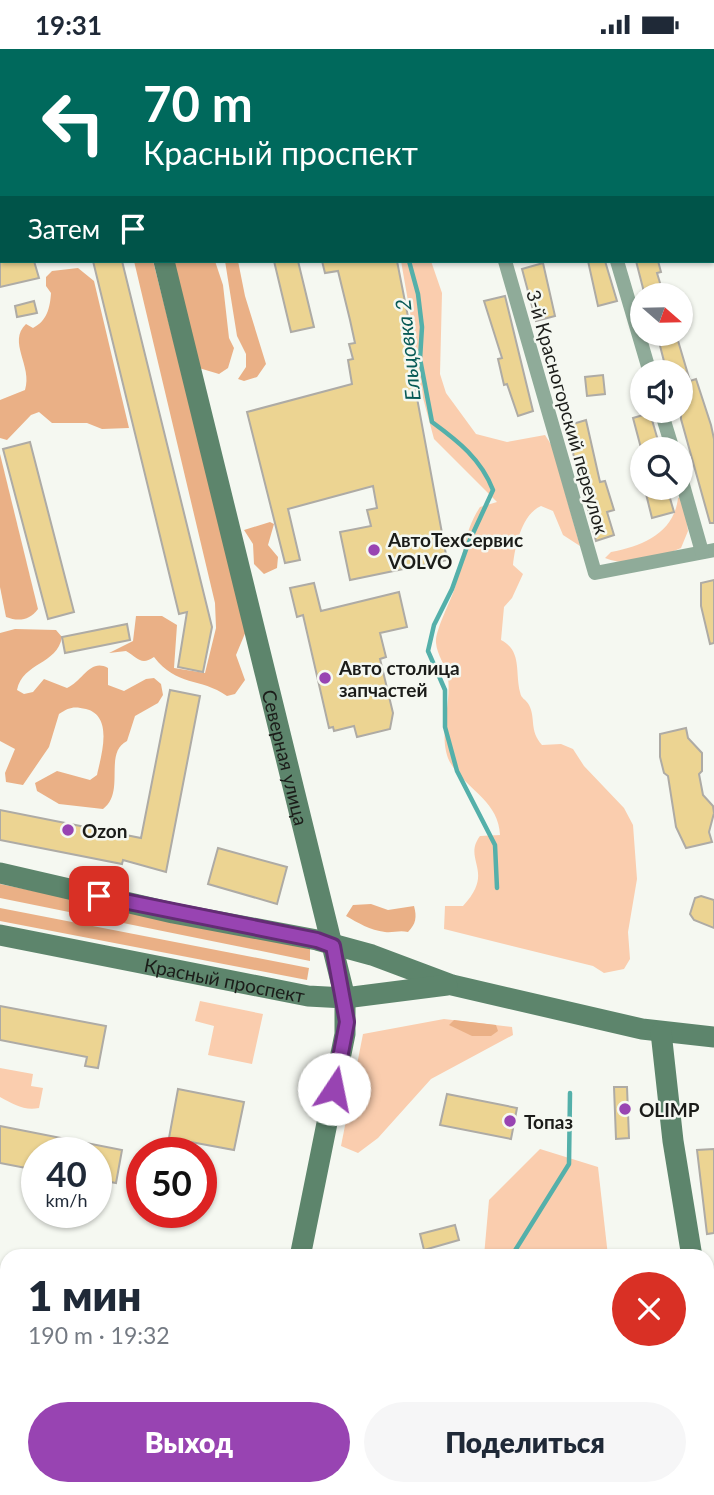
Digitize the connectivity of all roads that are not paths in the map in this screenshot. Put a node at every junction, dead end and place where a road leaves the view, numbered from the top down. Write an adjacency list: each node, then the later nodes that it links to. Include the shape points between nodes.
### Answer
1 (164, 263): 9 (main road, Северная улица)
2 (506, 263): 6 (street, 3-й Красногорский переулок, via 595,573)
3 (619, 263): 4 (street)
4 (646, 360)
5 (689, 500): 6 (street)
6 (708, 551)
7 (0, 873): 9 (main road, Красный проспект)
8 (0, 935): 11 (main road, Красный проспект, via 307,996)
9 (333, 946): 10 (main road, Красный проспект, via 372,955); 11 (main road, Северная улица)
10 (452, 985): 11 (main road, Красный проспект); 12 (main road, Красный проспект)
11 (345, 998): 14 (main road, Северная улица, via 347,1022)
12 (661, 1032): 13 (main road, Красный проспект); 15 (main road)
13 (714, 1037)
14 (302, 1249)
15 (691, 1249)

